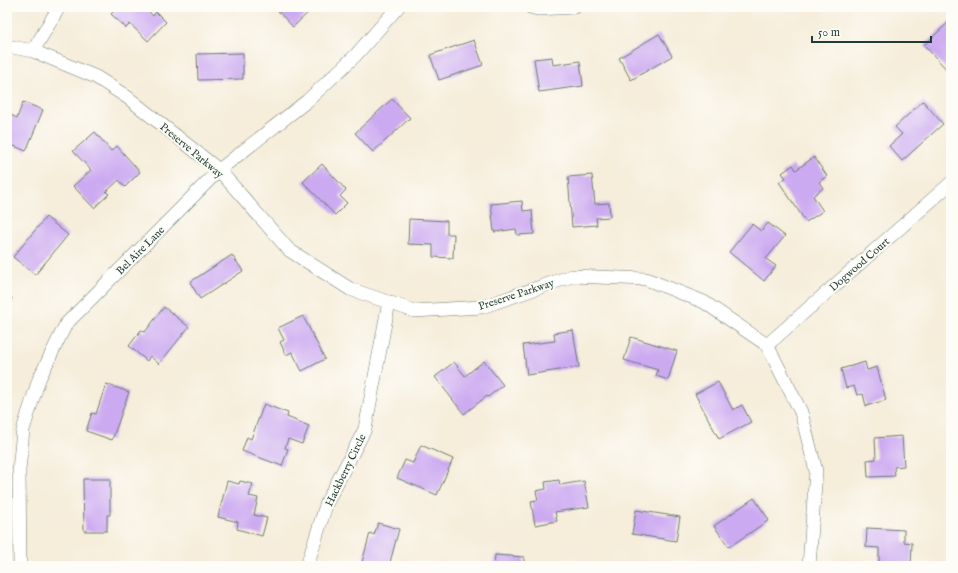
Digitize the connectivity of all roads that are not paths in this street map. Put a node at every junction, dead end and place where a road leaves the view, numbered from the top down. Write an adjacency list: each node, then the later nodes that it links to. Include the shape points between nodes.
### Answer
1 (59, 7): 6 (street)
2 (398, 7): 7 (street, Bel Aire Lane, via 355,56 307,101)
3 (530, 7): 4 (street)
4 (575, 7)
5 (7, 46): 6 (street, Preserve Parkway)
6 (33, 51): 7 (street, Preserve Parkway, via 96,78 121,93)
7 (219, 170): 9 (street, Preserve Parkway, via 289,250 350,289); 11 (street, Bel Aire Lane, via 66,324 39,379 23,430 20,470)
8 (951, 183): 10 (street, Dogwood Court)
9 (389, 302): 10 (street, Preserve Parkway, via 414,311 482,307 572,276 646,279 704,302); 12 (street, Hackberry Circle, via 365,429 327,502)
10 (767, 346): 13 (street, Preserve Parkway, via 801,412 816,471)
11 (20, 566)
12 (307, 566)
13 (809, 566)

